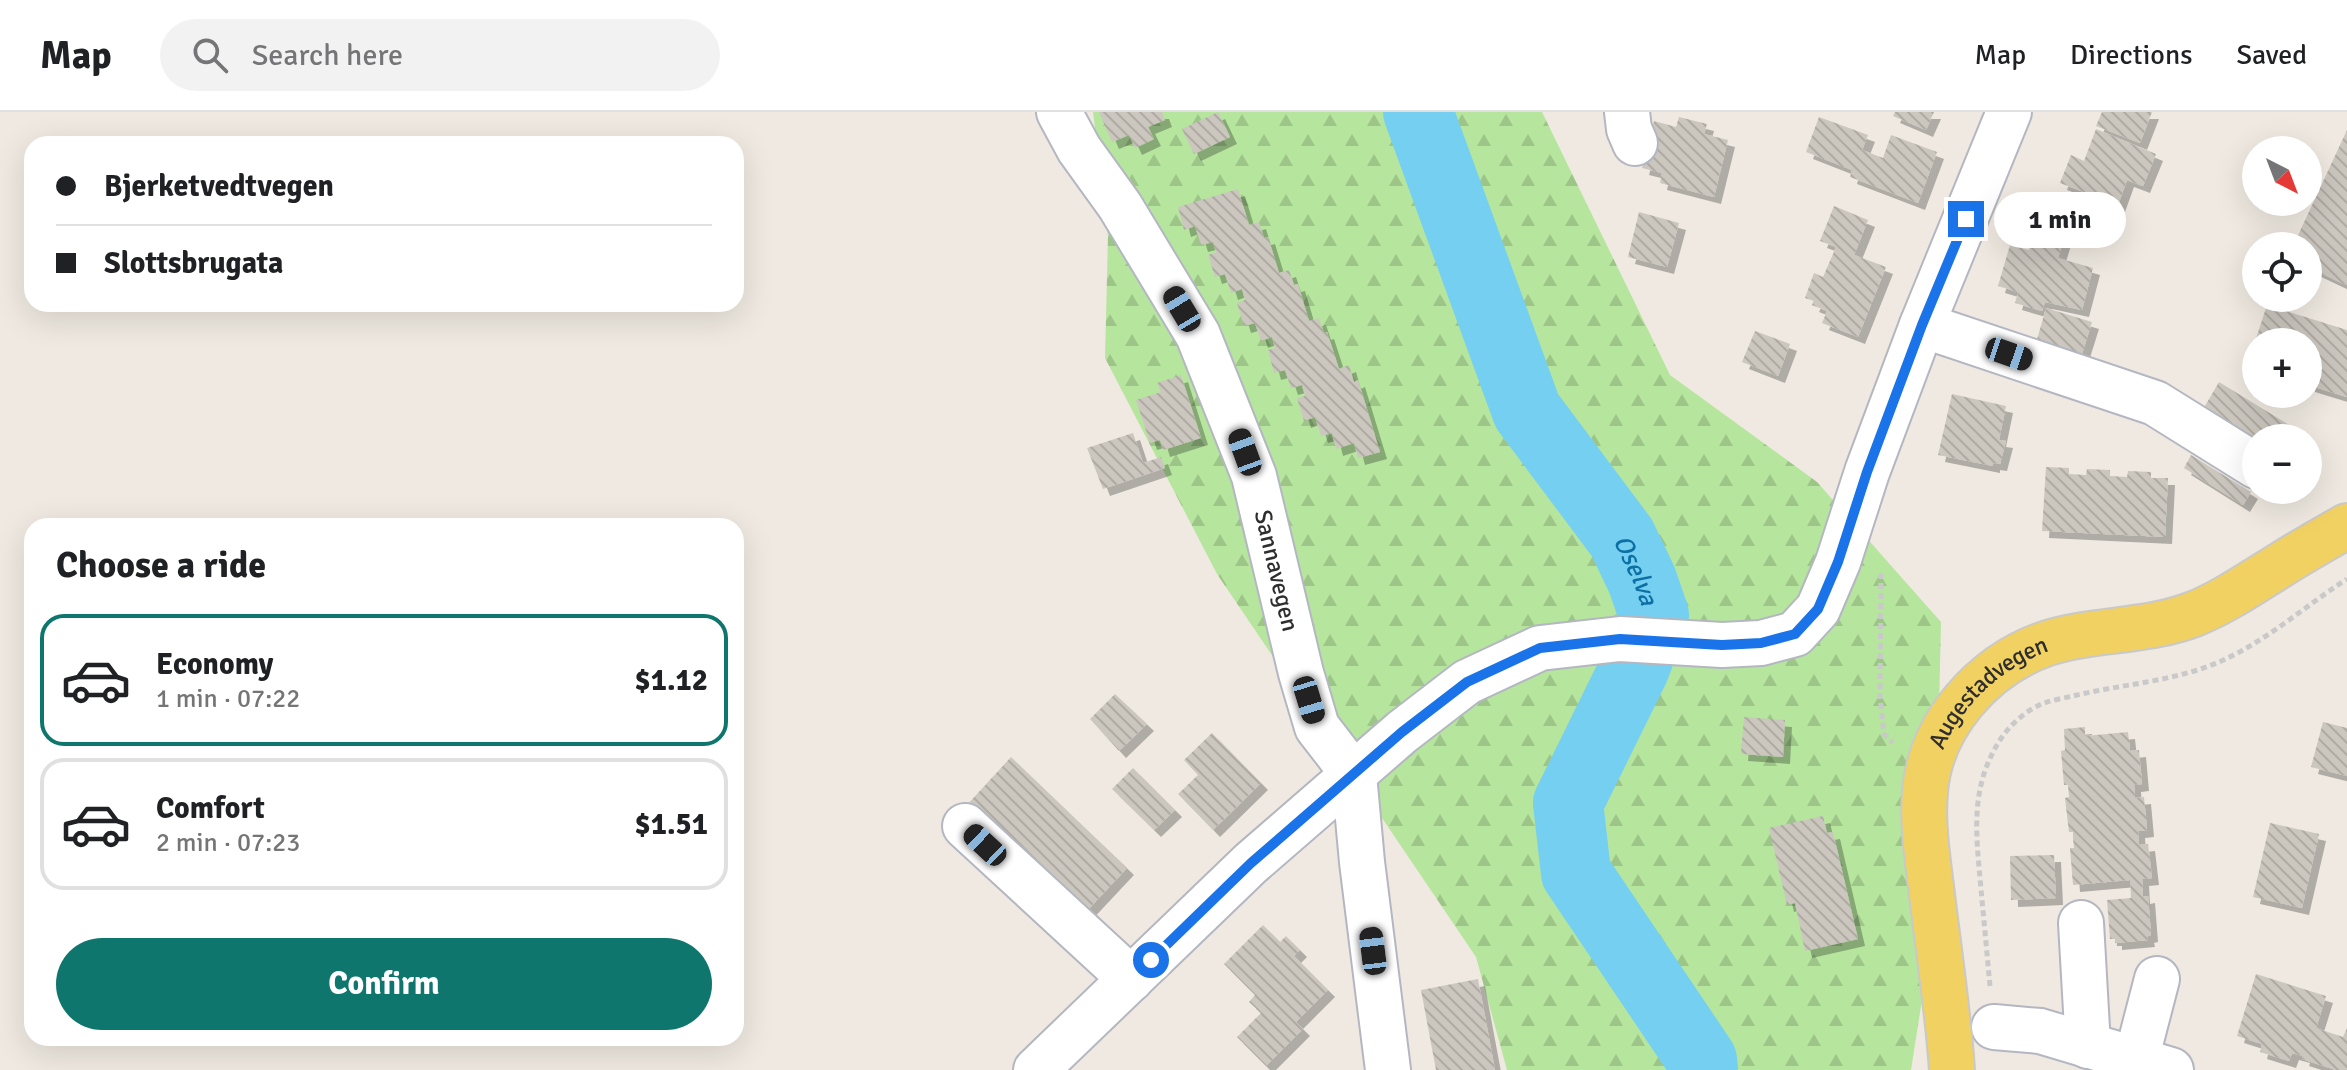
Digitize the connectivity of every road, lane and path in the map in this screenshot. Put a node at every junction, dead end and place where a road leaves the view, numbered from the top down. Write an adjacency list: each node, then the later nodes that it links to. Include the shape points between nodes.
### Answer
1 (1059, 112): 9 (street, Sannavegen, via 1198,335 1254,476 1317,727)
2 (2009, 112): 3 (street)
3 (1922, 325): 4 (street, via 2155,403); 9 (street, via 1838,562 1818,609 1795,634 1761,643 1620,639 1540,648 1467,682)
4 (2242, 457)
5 (2347, 526): 8 (main road, Augestadvegen, via 2196,613 2159,625 2045,644 2013,659 1964,700)
6 (1881, 564): 8 (path, via 1884,734 1900,752)
7 (2347, 579): 14 (path, via 2270,633 2212,665 2043,703 2008,729 1986,764 1977,805)
8 (1930, 759): 19 (main road, Augestadvegen, via 1926,842)
9 (1354, 775): 12 (street, via 1251,863); 18 (street)
10 (965, 826): 12 (street)
11 (2081, 923): 15 (street)
12 (1131, 979): 17 (street)
13 (2157, 979): 16 (street)
14 (1994, 1027): 15 (street, via 2040,1031)
15 (2088, 1046): 16 (street)
16 (2153, 1065)
17 (1036, 1070)
18 (1388, 1070)
19 (1952, 1070)

